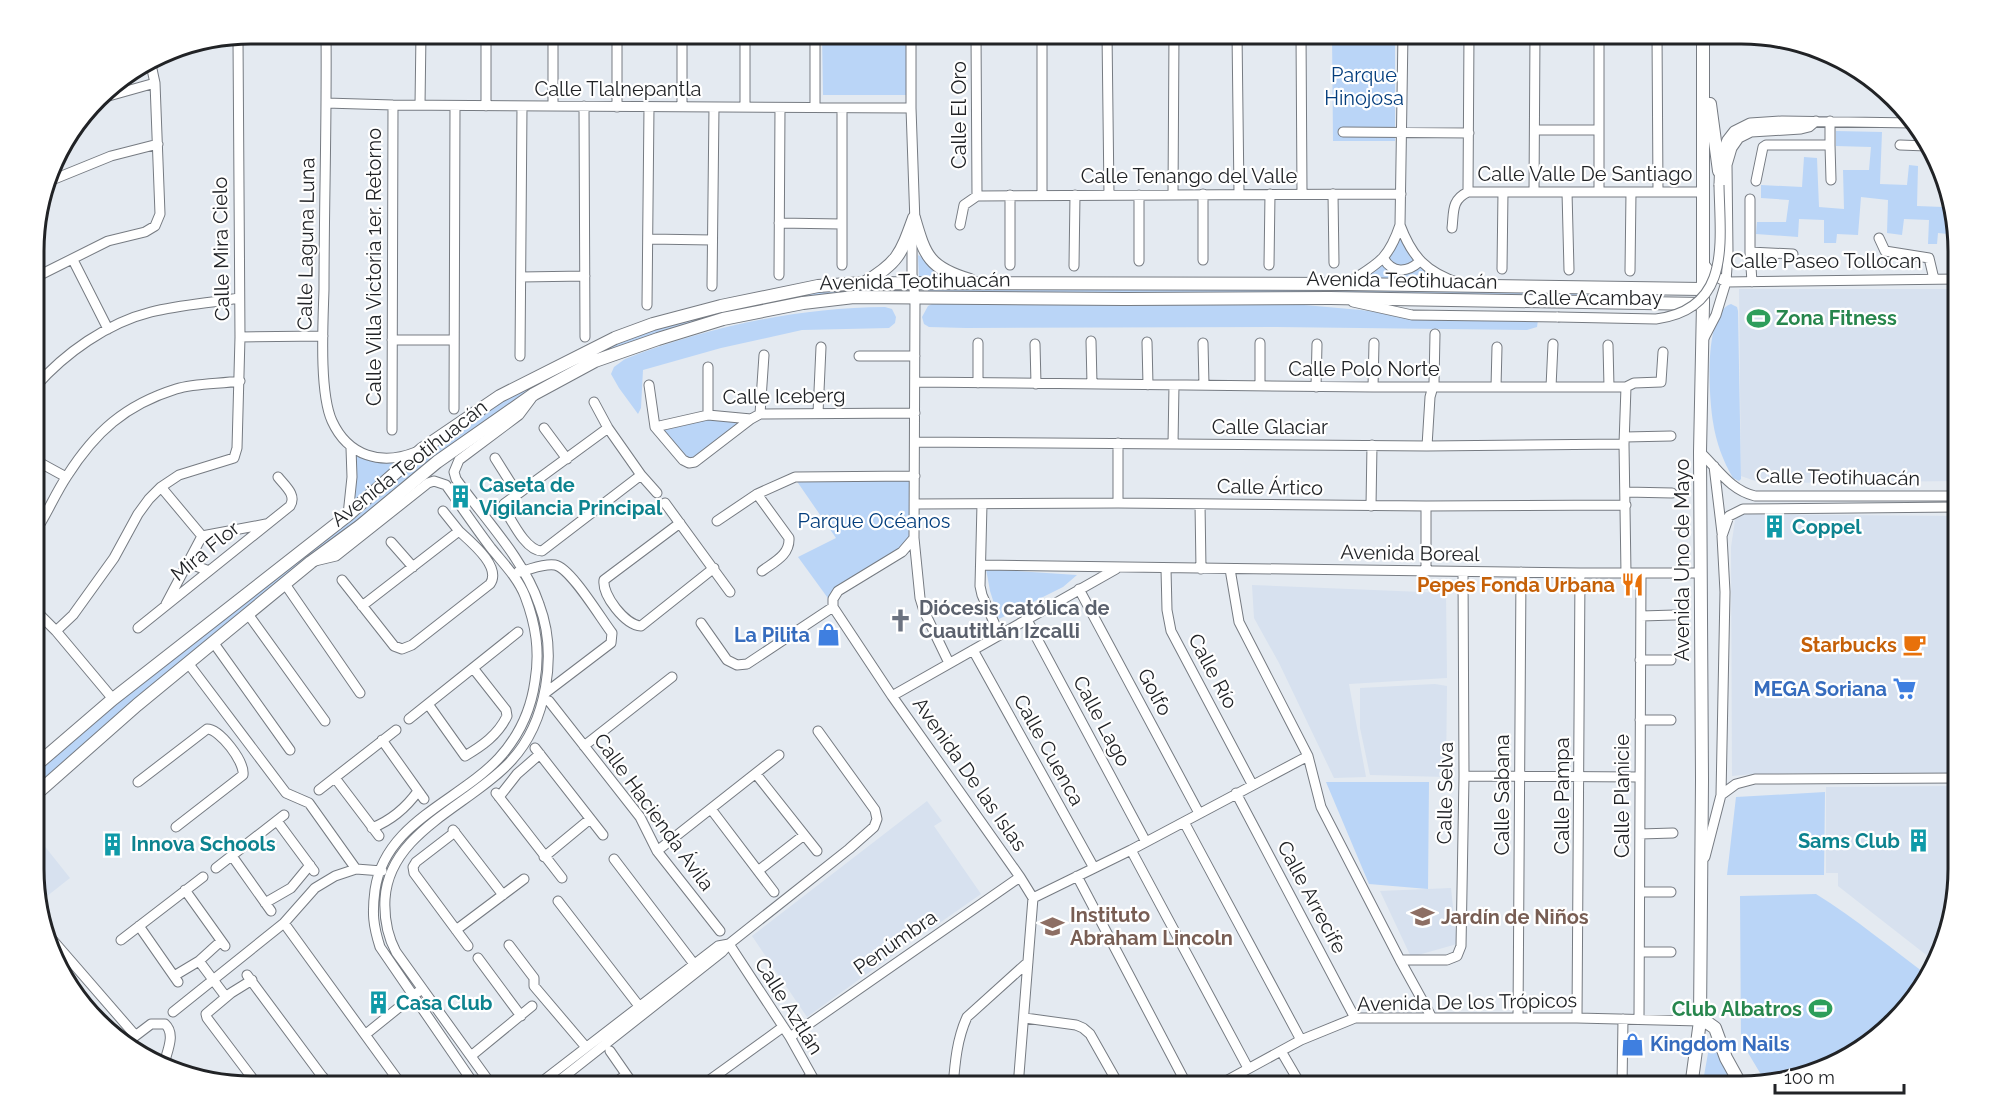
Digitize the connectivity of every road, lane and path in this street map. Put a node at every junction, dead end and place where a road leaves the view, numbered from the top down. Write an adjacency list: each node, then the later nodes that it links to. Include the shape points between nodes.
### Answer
1 (238, 44): 124 (street, Calle Mira Cielo)
2 (326, 44): 27 (street, Calle Laguna Luna)
3 (421, 44): 29 (street)
4 (486, 44): 31 (street)
5 (553, 44): 33 (street)
6 (617, 44): 35 (street)
7 (682, 44): 37 (street)
8 (746, 44): 39 (street)
9 (815, 44): 40 (street)
10 (911, 44): 43 (street)
11 (976, 44): 80 (street, Calle El Oro)
12 (1042, 44): 75 (street)
13 (1107, 44): 77 (street)
14 (1174, 44): 79 (street)
15 (1237, 44): 69 (street)
16 (1301, 44): 71 (street)
17 (1403, 44): 50 (street)
18 (1469, 44): 51 (street)
19 (1535, 44): 47 (street)
20 (1599, 44): 48 (street)
21 (1657, 44): 66 (street)
22 (1703, 44): 24 (main road, Avenida Uno de Mayo)
23 (152, 69): 25 (street)
24 (1704, 75): 56 (main road); 67 (main road, Avenida Uno de Mayo)
25 (155, 83): 26 (street); 52 (street)
26 (120, 90)
27 (326, 103): 28 (street, Calle Tlalnepantla); 131 (street, Calle Laguna Luna)
28 (393, 105): 29 (street, Calle Tlalnepantla); 134 (street, Calle Villa Victoria 1er. Retorno)
29 (420, 105): 30 (street, Calle Tlalnepantla)
30 (455, 106): 31 (street, Calle Tlalnepantla); 135 (street)
31 (486, 106): 32 (street, Calle Tlalnepantla)
32 (522, 106): 33 (street, Calle Tlalnepantla); 110 (street)
33 (553, 106): 34 (street, Calle Tlalnepantla)
34 (584, 106): 35 (street, Calle Tlalnepantla); 109 (street)
35 (617, 107): 36 (street, Calle Tlalnepantla)
36 (649, 107): 37 (street, Calle Tlalnepantla); 89 (street)
37 (682, 107): 38 (street, Calle Tlalnepantla)
38 (714, 107): 39 (street, Calle Tlalnepantla); 90 (street)
39 (745, 107): 41 (street, Calle Tlalnepantla)
40 (815, 107): 41 (street, Calle Tlalnepantla); 42 (street, Calle Tlalnepantla)
41 (780, 108): 83 (street)
42 (842, 108): 43 (street, Calle Tlalnepantla); 84 (street)
43 (911, 108): 82 (street)
44 (1816, 121): 45 (street, Calle Acambay); 56 (street, Calle Acambay, via 1757,121 1743,125 1726,140); 114 (street, Calle Acambay, via 1801,129 1751,132 1739,138 1732,148 1727,165)
45 (1830, 121): 46 (street, Calle Acambay); 54 (street)
46 (1904, 123)
47 (1536, 130): 48 (street); 62 (street)
48 (1599, 130): 64 (street)
49 (1343, 132): 50 (street)
50 (1402, 133): 51 (street); 73 (street)
51 (1468, 133): 60 (street)
52 (158, 144): 57 (street, via 111,156); 94 (street, via 160,214 155,226 108,241)
53 (1900, 144): 55 (street)
54 (1830, 145): 58 (street); 59 (street, via 1766,145 1760,152)
55 (1919, 145)
56 (1719, 171): 125 (street, Calle Acambay, bridge, via 1719,263 1711,285 1694,304 1679,313 1656,319 1413,315)
57 (57, 178)
58 (1831, 180)
59 (1756, 181)
60 (1468, 192): 61 (street, Calle Valle De Santiago); 87 (street, via 1454,203)
61 (1503, 192): 62 (street, Calle Valle De Santiago); 104 (street)
62 (1534, 192): 63 (street, Calle Valle De Santiago)
63 (1567, 192): 64 (street, Calle Valle De Santiago); 105 (street)
64 (1599, 192): 65 (street, Calle Valle De Santiago)
65 (1631, 192): 66 (street, Calle Valle De Santiago); 106 (street)
66 (1658, 192): 67 (street, Calle Valle De Santiago)
67 (1703, 192): 97 (main road, Avenida Uno de Mayo)
68 (1203, 194): 69 (street, Calle Tenango del Valle); 79 (street, Calle Tenango del Valle); 95 (street)
69 (1239, 194): 70 (street, Calle Tenango del Valle)
70 (1270, 194): 71 (street, Calle Tenango del Valle); 102 (street)
71 (1302, 194): 72 (street, Calle Tenango del Valle)
72 (1333, 194): 73 (street, Calle Tenango del Valle); 99 (street)
73 (1401, 194): 86 (street)
74 (1010, 195): 75 (street, Calle Tenango del Valle); 80 (street, Calle Tenango del Valle); 101 (street)
75 (1042, 195): 76 (street, Calle Tenango del Valle)
76 (1075, 195): 77 (street, Calle Tenango del Valle); 103 (street)
77 (1109, 195): 78 (street, Calle Tenango del Valle)
78 (1139, 195): 79 (street, Calle Tenango del Valle); 96 (street)
79 (1173, 195)
80 (977, 196): 85 (street, via 964,206)
81 (1750, 199): 91 (street)
82 (914, 218): 113 (street); 116 (main road, via 895,261); 117 (main road, via 931,261)
83 (779, 223): 84 (street); 108 (street)
84 (841, 224): 100 (street)
85 (960, 225)
86 (1400, 225): 93 (street); 98 (street)
87 (1452, 228)
88 (1879, 238): 111 (street, via 1885,251 1929,258)
89 (649, 239): 90 (street); 127 (street)
90 (712, 240): 119 (street)
91 (1750, 252): 92 (street); 115 (street)
92 (1793, 254)
93 (1384, 259): 98 (street, via 1388,266 1401,270); 118 (street)
94 (73, 260): 107 (street); 129 (street)
95 (1203, 260)
96 (1139, 261)
97 (1702, 261): 114 (street, Calle Paseo Tollocan, via 1712,274); 122 (main road, Avenida Uno de Mayo)
98 (1419, 262): 120 (street, via 1442,278)
99 (1334, 263)
100 (842, 265)
101 (1010, 265)
102 (1269, 265)
103 (1074, 266)
104 (1502, 269)
105 (1569, 270)
106 (1630, 271)
107 (44, 273)
108 (779, 275)
109 (585, 276): 110 (street); 133 (street)
110 (521, 277): 151 (street)
111 (1934, 279): 112 (street, Calle Paseo Tollocan); 115 (street, Calle Paseo Tollocan)
112 (1947, 279)
113 (915, 282): 116 (main road, Avenida Teotihuacán); 117 (main road, Avenida Teotihuacán); 123 (street)
114 (1726, 282): 115 (street, Calle Paseo Tollocan); 136 (street, Calle Acambay, via 1713,325)
115 (1752, 282)
116 (863, 283): 193 (main road, Avenida Teotihuacán, via 818,286 721,306 615,338 500,396)
117 (983, 284): 118 (main road, Avenida Teotihuacán)
118 (1346, 284): 120 (main road, Avenida Teotihuacán)
119 (712, 286)
120 (1468, 286): 121 (main road, Avenida Teotihuacán)
121 (1622, 288): 122 (main road, Avenida Teotihuacán); 126 (main road)
122 (1702, 289): 128 (main road, Avenida Uno de Mayo)
123 (915, 297): 125 (main road, Avenida Teotihuacán); 153 (street); 173 (main road, Avenida Teotihuacán, via 854,297 723,319 595,361)
124 (239, 298): 129 (street, via 152,312); 132 (street, Calle Mira Cielo)
125 (1330, 298): 126 (main road, Avenida Teotihuacán)
126 (1622, 302): 128 (main road, Avenida Teotihuacán)
127 (647, 304)
128 (1703, 304): 136 (main road, Avenida Uno de Mayo)
129 (108, 329): 155 (street, via 80,346)
130 (1435, 334): 168 (street)
131 (323, 336): 132 (street); 192 (street, Calle Laguna Luna, via 327,404 339,434)
132 (240, 337): 156 (street, Calle Mira Cielo)
133 (585, 337)
134 (392, 340): 135 (street); 184 (street, Calle Villa Victoria 1er. Retorno)
135 (454, 340): 175 (street)
136 (1702, 340): 194 (main road, Avenida Uno de Mayo)
137 (1091, 341): 160 (street)
138 (1147, 342): 162 (street)
139 (978, 343): 158 (street)
140 (1203, 343): 164 (street)
141 (1260, 343): 165 (street)
142 (1374, 343): 167 (street)
143 (1035, 344): 159 (street)
144 (1317, 344): 166 (street)
145 (1553, 344): 170 (street)
146 (1608, 345): 171 (street)
147 (821, 347): 176 (street)
148 (1497, 347): 169 (street)
149 (1663, 352): 172 (street, Calle Polo Norte, via 1661,382)
150 (764, 355): 178 (street)
151 (520, 356)
152 (859, 356): 153 (street)
153 (915, 356): 157 (street)
154 (708, 367): 179 (street)
155 (44, 377)
156 (240, 381): 201 (street, via 177,388 128,410 92,440); 203 (street, Calle Mira Cielo, via 234,458 179,475)
157 (915, 382): 158 (street, Calle Polo Norte); 177 (street)
158 (978, 383): 159 (street, Calle Polo Norte)
159 (1036, 384): 160 (street, Calle Polo Norte)
160 (1092, 384): 162 (street, Calle Polo Norte)
161 (649, 385): 181 (street)
162 (1148, 385): 163 (street, Calle Polo Norte)
163 (1174, 385): 164 (street, Calle Polo Norte); 189 (street)
164 (1204, 385): 165 (street, Calle Polo Norte)
165 (1260, 386): 166 (street, Calle Polo Norte)
166 (1316, 387): 167 (street, Calle Polo Norte)
167 (1373, 387): 168 (street, Calle Polo Norte)
168 (1432, 387): 169 (street, Calle Polo Norte); 191 (street)
169 (1496, 387): 170 (street, Calle Polo Norte)
170 (1551, 387): 171 (street, Calle Polo Norte)
171 (1609, 387): 172 (street, Calle Polo Norte)
172 (1626, 387): 186 (street)
173 (534, 394): 234 (street, via 519,415 459,460 454,472); 237 (main road, Avenida Teotihuacán, via 437,462)
174 (594, 402): 183 (street)
175 (454, 409)
176 (818, 413): 177 (street, Calle Iceberg); 178 (street, Calle Iceberg)
177 (915, 413): 187 (street)
178 (760, 414): 180 (street, Calle Iceberg)
179 (708, 415): 180 (street, Calle Iceberg); 181 (street, Calle Iceberg)
180 (751, 419): 181 (street, via 689,463)
181 (656, 427)
182 (544, 428): 196 (street)
183 (608, 428): 196 (street); 199 (street)
184 (392, 430)
185 (1671, 436): 186 (street, Calle Glaciar)
186 (1625, 441): 191 (street, Calle Glaciar); 204 (street)
187 (915, 442): 188 (street, Calle Glaciar); 200 (street)
188 (1118, 443): 189 (street, Calle Glaciar); 210 (street)
189 (1173, 444): 190 (street, Calle Glaciar)
190 (1372, 445): 191 (street, Calle Glaciar); 216 (street)
191 (1427, 446)
192 (351, 448): 193 (street, via 389,459); 220 (street)
193 (422, 449): 220 (main road, Avenida Teotihuacán)
194 (1700, 452): 198 (street, Calle Teotihuacán); 254 (main road, Avenida Uno de Mayo)
195 (495, 458): 205 (street)
196 (567, 459): 205 (street)
197 (44, 465): 201 (street)
198 (1714, 466): 209 (street, Calle Teotihuacán, via 1733,488 1755,496); 228 (street)
199 (642, 476): 206 (street); 229 (street, via 543,551 535,550)
200 (915, 476): 208 (street, via 795,477); 212 (street)
201 (66, 477): 221 (street)
202 (278, 477): 223 (street, Mira Flor, via 293,500)
203 (161, 487): 227 (street); 272 (street, via 138,514 114,558 73,615)
204 (1626, 492): 207 (street); 215 (street)
205 (517, 493): 229 (street, via 506,501 504,508)
206 (657, 493)
207 (1672, 493)
208 (757, 494): 222 (street); 246 (street, via 789,538 786,553)
209 (1947, 496)
210 (1118, 503): 213 (street, Calle Ártico); 214 (street, Calle Ártico)
211 (665, 504): 224 (street)
212 (915, 504): 213 (street, Calle Ártico); 230 (street)
213 (982, 504): 238 (street)
214 (1200, 504): 216 (street, Calle Ártico); 243 (street)
215 (1626, 505): 217 (street, Calle Ártico); 252 (street)
216 (1371, 506): 217 (street, Calle Ártico)
217 (1426, 506): 248 (street)
218 (1947, 507): 228 (street, Calle Teotihuacán, via 1743,509 1729,516)
219 (443, 511): 226 (street)
220 (348, 515): 285 (main road, Avenida Teotihuacán)
221 (44, 516)
222 (717, 521)
223 (268, 523): 225 (street); 232 (street, Mira Flor)
224 (680, 523): 240 (street); 263 (street, via 604,580 603,586)
225 (229, 530): 227 (street); 232 (street, via 239,537)
226 (459, 531): 235 (street); 239 (street)
227 (202, 536): 236 (street)
228 (1722, 536): 319 (street, via 1725,591)
229 (522, 537): 234 (street)
230 (914, 538): 261 (street, via 902,552 838,591); 280 (street, via 920,598)
231 (392, 542): 239 (street)
232 (239, 546): 247 (street, Mira Flor)
233 (491, 548): 235 (street); 237 (street, via 446,485 434,481 336,556); 255 (street)
234 (507, 548): 245 (street)
235 (483, 554): 260 (street, via 494,579 412,645 402,649 394,646)
236 (192, 555): 247 (street, via 196,566); 262 (street)
237 (311, 562): 257 (main road, Avenida Teotihuacán)
238 (981, 565): 241 (street, Avenida Boreal); 274 (street, via 982,595)
239 (412, 567): 260 (street)
240 (714, 568): 259 (street); 263 (street, via 641,626)
241 (1118, 568): 242 (street, Avenida Boreal); 258 (street, Avenida Boreal)
242 (1166, 569): 243 (street, Avenida Boreal); 315 (street, Calle Río, via 1171,631)
243 (1201, 569): 244 (street, Avenida Boreal)
244 (1230, 569): 248 (street, Avenida Boreal); 302 (street, via 1239,622)
245 (523, 571): 255 (street); 269 (street, via 546,565 566,570); 286 (street, via 547,629)
246 (762, 571)
247 (209, 572): 262 (street, Mira Flor)
248 (1426, 572): 249 (street, Avenida Boreal)
249 (1463, 572): 250 (street, Avenida Boreal); 308 (street, Calle Selva)
250 (1521, 572): 251 (street, Avenida Boreal); 309 (street, Calle Sabana)
251 (1580, 573): 252 (street, Avenida Boreal); 310 (street, Calle Pampa)
252 (1626, 573): 253 (street, Avenida Boreal)
253 (1641, 573): 254 (street, Avenida Boreal); 266 (street, Calle Planicie)
254 (1701, 573): 345 (main road, Avenida Uno de Mayo)
255 (512, 574): 288 (street, via 525,595 539,656)
256 (342, 580): 260 (street)
257 (285, 584): 264 (main road, Avenida Teotihuacán); 283 (street)
258 (1079, 589): 267 (street, Avenida Boreal); 322 (street, Golfo)
259 (730, 592)
260 (362, 606)
261 (833, 607): 270 (street, via 747,664 736,665 727,660); 284 (street, Avenida De las Islas)
262 (163, 609): 271 (street, Mira Flor)
263 (615, 609): 269 (street)
264 (248, 614): 275 (main road, Avenida Teotihuacán); 292 (street)
265 (1675, 615): 266 (street)
266 (1641, 616): 277 (street, Calle Planicie)
267 (1026, 618): 274 (street, Avenida Boreal); 332 (street, Calle Lago)
268 (44, 619): 272 (street)
269 (602, 619): 286 (street, via 612,633 611,643 554,687)
270 (701, 623)
271 (138, 628)
272 (56, 631): 285 (street)
273 (518, 632): 281 (street)
274 (999, 634): 276 (street, Avenida Boreal)
275 (213, 642): 279 (main road, Avenida Teotihuacán); 300 (street)
276 (973, 650): 280 (street, Avenida Boreal); 342 (street, Calle Cuenca)
277 (1640, 660): 278 (street); 290 (street, Calle Planicie)
278 (1671, 660)
279 (188, 663): 295 (street); 316 (main road, Avenida Teotihuacán)
280 (950, 663): 284 (street, Avenida Boreal)
281 (473, 669): 287 (street); 297 (street, via 506,710 507,716)
282 (672, 677): 298 (street)
283 (360, 693)
284 (892, 696): 349 (street, Avenida De las Islas)
285 (113, 699): 303 (main road, Avenida Teotihuacán)
286 (542, 703): 288 (street, Calle Hacienda Ávila); 298 (street, Calle Hacienda Ávila, via 559,714); 305 (street, via 521,748)
287 (428, 704): 289 (street); 297 (street, via 467,760)
288 (528, 711): 304 (street)
289 (409, 719)
290 (1640, 720): 291 (street); 311 (street, Calle Planicie)
291 (1671, 720)
292 (325, 721)
293 (396, 730): 296 (street)
294 (818, 731): 366 (street, via 875,810 874,827)
295 (244, 740): 299 (street); 341 (street, via 286,793 309,803)
296 (382, 740): 312 (street); 321 (street, via 421,795)
297 (488, 741): 304 (street)
298 (584, 746): 336 (street, Calle Hacienda Ávila, via 640,817)
299 (232, 748): 314 (street, via 207,729); 325 (street, via 243,775)
300 (290, 750)
301 (779, 755): 307 (street)
302 (1308, 756): 315 (street); 373 (street, via 1321,807)
303 (44, 758)
304 (499, 758): 326 (street)
305 (509, 763): 306 (street); 329 (street)
306 (517, 774): 323 (street, via 537,751); 338 (street, via 497,795)
307 (756, 774): 320 (street); 330 (street)
308 (1464, 776): 309 (street); 373 (street, Calle Selva, via 1461,946 1457,956 1447,960)
309 (1520, 777): 310 (street); 388 (street, Calle Sabana)
310 (1580, 777): 311 (street); 389 (street, Calle Pampa)
311 (1640, 777): 328 (street, Calle Planicie)
312 (335, 778): 317 (street); 321 (street, via 375,832)
313 (1947, 778): 319 (street, via 1755,779 1736,784)
314 (138, 782)
315 (1252, 784): 318 (street)
316 (44, 787)
317 (319, 790)
318 (1236, 793): 322 (street); 386 (street, Calle Arrecife)
319 (1721, 795): 345 (street)
320 (711, 809): 336 (street); 344 (street)
321 (398, 813): 326 (street)
322 (1199, 813): 324 (street)
323 (590, 819): 331 (street); 338 (street)
324 (1184, 822): 332 (street); 398 (street)
325 (176, 827)
326 (409, 828): 343 (street, via 391,847)
327 (1673, 833): 328 (street)
328 (1640, 834): 355 (street, Calle Planicie)
329 (418, 835): 333 (street); 346 (street, via 401,853)
330 (804, 835): 334 (street); 344 (street)
331 (603, 836)
332 (1146, 842): 335 (street)
333 (430, 850): 357 (street, via 453,830); 363 (street, via 416,862 414,873)
334 (817, 850)
335 (1131, 850): 342 (street); 404 (street)
336 (657, 852): 364 (street, Calle Hacienda Ávila)
337 (232, 856): 340 (street); 352 (street, via 268,907); 352 (street, via 281,818 312,868)
338 (544, 857): 350 (street)
339 (614, 859): 376 (street)
340 (216, 868)
341 (356, 868): 343 (street); 360 (street, via 315,888)
342 (1094, 868): 347 (street)
343 (379, 870): 346 (street); 379 (street, via 373,926 380,947)
344 (758, 871): 354 (street)
345 (1702, 871): 392 (main road, Avenida Uno de Mayo)
346 (390, 874): 378 (street, via 384,911 389,937)
347 (1077, 876): 358 (street); 418 (street)
348 (203, 877): 353 (street)
349 (1020, 877): 358 (street, Avenida De las Islas); 396 (street, Penúmbra)
350 (562, 878)
351 (524, 879): 357 (street)
352 (291, 888): 360 (street)
353 (185, 890): 362 (street); 374 (street, via 223,943)
354 (774, 892)
355 (1640, 892): 356 (street); 370 (street, Calle Planicie)
356 (1671, 892)
357 (502, 895): 363 (street)
358 (1033, 898): 375 (street)
359 (558, 901): 382 (street)
360 (300, 903): 361 (street)
361 (284, 923): 377 (street); 394 (street)
362 (138, 926): 365 (street); 374 (street, via 176,979)
363 (456, 930): 369 (street)
364 (720, 931)
365 (121, 939)
366 (729, 944): 376 (street, via 718,946); 393 (street, Calle Aztlán); 412 (street)
367 (509, 945): 399 (street, via 534,978 534,986)
368 (58, 946): 395 (street)
369 (468, 946)
370 (1640, 952): 371 (street); 391 (street, Calle Planicie)
371 (1671, 952)
372 (478, 958): 384 (street)
373 (1400, 960): 387 (street)
374 (199, 961): 377 (street)
375 (1028, 962): 385 (street); 415 (street, via 967,1017 961,1029)
376 (694, 964): 382 (street)
377 (213, 979): 380 (street); 383 (street)
378 (423, 989): 379 (street); 402 (street)
379 (413, 996): 394 (street); 409 (street)
380 (226, 997): 406 (street, via 208,1011 207,1018); 407 (street, via 249,977)
381 (532, 1006): 384 (street)
382 (639, 1006): 399 (street)
383 (173, 1012)
384 (521, 1016): 402 (street)
385 (1025, 1018): 416 (street); 417 (street, via 1083,1028)
386 (1355, 1018): 387 (street, Avenida De los Trópicos); 398 (street, Avenida De los Trópicos)
387 (1432, 1018): 388 (street, Avenida De los Trópicos)
388 (1518, 1018): 389 (street, Avenida De los Trópicos)
389 (1577, 1018): 390 (street, Avenida De los Trópicos)
390 (1623, 1019): 391 (street, Avenida De los Trópicos); 421 (street)
391 (1640, 1019): 392 (street, Avenida De los Trópicos)
392 (1700, 1021): 422 (main road, Avenida Uno de Mayo); 423 (main road, via 1715,1028)
393 (783, 1027): 396 (street, Calle Aztlán); 413 (street)
394 (366, 1034): 408 (street)
395 (135, 1035): 397 (street); 403 (street, via 151,1024 165,1024 171,1034)
396 (790, 1037): 414 (street, Calle Aztlán)
397 (131, 1039)
398 (1300, 1040): 401 (street, Avenida De los Trópicos)
399 (585, 1046): 411 (street)
400 (610, 1051): 405 (street)
401 (1281, 1051): 404 (street, Avenida De los Trópicos); 420 (street)
402 (471, 1056): 410 (street)
403 (165, 1058)
404 (1248, 1068): 419 (street, Avenida De los Trópicos)
405 (626, 1075)
406 (251, 1076)
407 (322, 1076)
408 (395, 1076)
409 (468, 1076)
410 (485, 1076)
411 (549, 1076)
412 (563, 1076)
413 (715, 1076)
414 (811, 1076)
415 (954, 1076)
416 (1019, 1076)
417 (1114, 1076)
418 (1182, 1076)
419 (1234, 1076)
420 (1296, 1076)
421 (1622, 1076)
422 (1692, 1076)
423 (1736, 1076)

